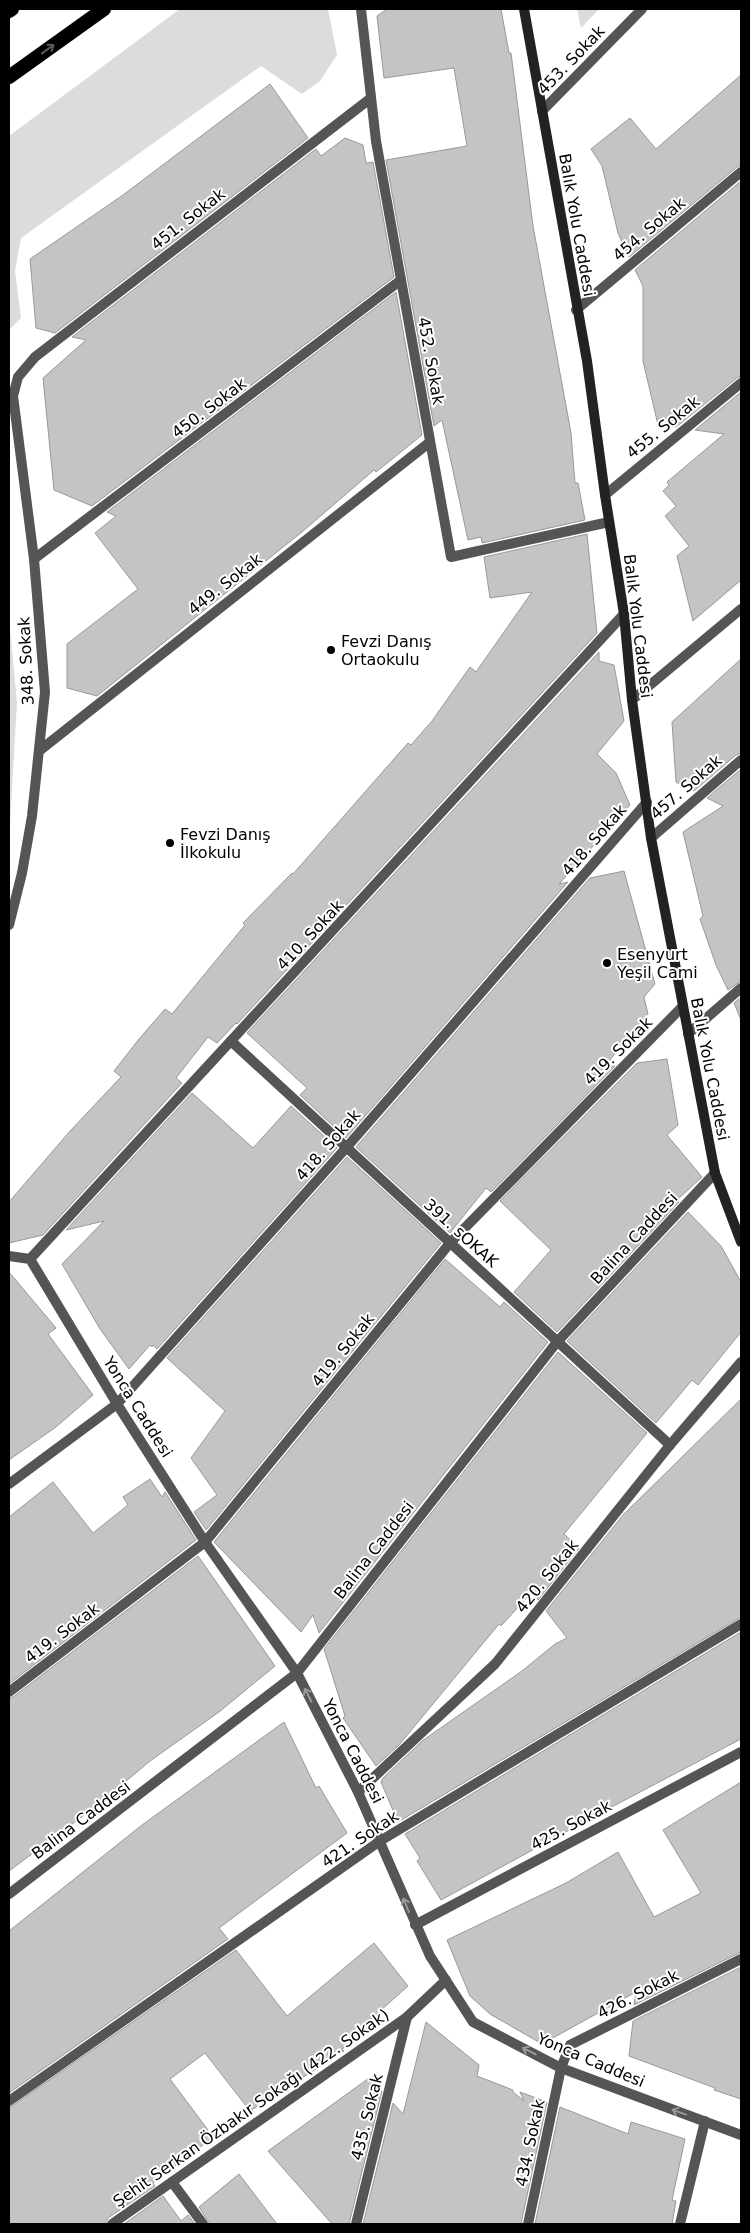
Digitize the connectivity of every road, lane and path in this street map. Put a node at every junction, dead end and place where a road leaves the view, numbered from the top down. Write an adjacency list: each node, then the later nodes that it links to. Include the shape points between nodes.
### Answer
1 (104, 9): 5 (highway, one-way to 1)
2 (361, 9): 6 (street, 452. Sokak)
3 (524, 9): 7 (main road, Balık Yolu Caddesi)
4 (642, 9): 7 (street, 453. Sokak)
5 (9, 77)
6 (371, 98): 9 (street, 452. Sokak); 11 (street, 451. Sokak)
7 (542, 111): 10 (main road, Balık Yolu Caddesi)
8 (741, 172): 10 (street, 454. Sokak)
9 (401, 280): 13 (street, 452. Sokak); 16 (street, 450. Sokak)
10 (576, 310): 14 (main road, Balık Yolu Caddesi, via 587,361)
11 (25, 367): 16 (street, 348. Sokak, via 18,377 13,396)
12 (741, 383): 14 (street, 455. Sokak)
13 (430, 442): 15 (street, 452. Sokak, via 451,557); 20 (street, 449. Sokak)
14 (605, 495): 15 (main road, Balık Yolu Caddesi)
15 (609, 522): 18 (main road, Balık Yolu Caddesi)
16 (34, 559): 20 (street, 348. Sokak, via 45,692)
17 (741, 609): 19 (street)
18 (624, 614): 19 (main road, Balık Yolu Caddesi); 28 (street, 410. Sokak)
19 (632, 700): 22 (main road, Balık Yolu Caddesi)
20 (39, 751): 24 (street, 348. Sokak, via 22,873)
21 (741, 760): 23 (street, 457. Sokak)
22 (647, 802): 23 (main road, Balık Yolu Caddesi); 29 (street, 418. Sokak)
23 (651, 838): 26 (main road, Balık Yolu Caddesi)
24 (9, 925)
25 (741, 988): 27 (street)
26 (683, 1006): 27 (main road, Balık Yolu Caddesi); 32 (street, 419. Sokak)
27 (688, 1034): 30 (main road, Balık Yolu Caddesi)
28 (232, 1042): 29 (street, 391. sOKAK); 34 (street, 410. Sokak)
29 (346, 1148): 32 (street, 391. sOKAK); 37 (street, 418. Sokak)
30 (714, 1173): 31 (main road, Balık Yolu Caddesi); 35 (street, Balina Caddesi)
31 (740, 1237)
32 (450, 1243): 35 (street, 391. sOKAK); 40 (street, 419. Sokak)
33 (9, 1256): 34 (street)
34 (30, 1259): 37 (street, Yonca Caddesi)
35 (557, 1342): 38 (street, 391. sOKAK); 42 (street, Balina Caddesi)
36 (741, 1362): 38 (street, 420. Sokak)
37 (117, 1404): 39 (street, 418. Sokak); 40 (street, Yonca Caddesi)
38 (670, 1445): 45 (street, 420. Sokak, via 495,1664)
39 (9, 1484)
40 (205, 1542): 42 (street, Yonca Caddesi); 43 (street, 419. Sokak)
41 (741, 1624): 46 (street, 421. Sokak)
42 (297, 1674): 45 (street, Yonca Caddesi, one-way to 42); 47 (street, Balina Caddesi)
43 (9, 1692)
44 (741, 1752): 48 (street, 425. Sokak)
45 (358, 1792): 46 (street, Yonca Caddesi)
46 (380, 1841): 48 (street, Yonca Caddesi, one-way to 46); 53 (street, 421. Sokak)
47 (9, 1894)
48 (415, 1925): 50 (street, Yonca Caddesi)
49 (741, 1959): 52 (street, 426. Sokak, via 570,2045)
50 (446, 1980): 51 (street, Şehit Serkan Özbakır Sokağı (422. Sokak)); 52 (street, Yonca Caddesi, one-way to 50, via 474,2022)
51 (407, 2017): 56 (street, Şehit Serkan Özbakır Sokağı (422. Sokak)); 59 (street, 435. Sokak)
52 (561, 2068): 54 (street, Yonca Caddesi, one-way to 52); 60 (street, 434. Sokak)
53 (9, 2101)
54 (705, 2121): 55 (street, Yonca Caddesi); 61 (street)
55 (741, 2135)
56 (172, 2182): 57 (street, Şehit Serkan Özbakır Sokağı (422. Sokak)); 58 (street)
57 (112, 2224)
58 (203, 2224)
59 (356, 2224)
60 (528, 2224)
61 (680, 2224)

